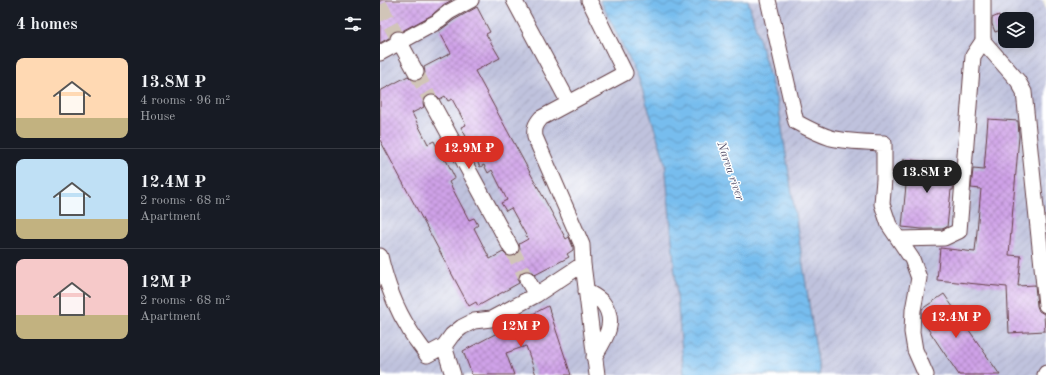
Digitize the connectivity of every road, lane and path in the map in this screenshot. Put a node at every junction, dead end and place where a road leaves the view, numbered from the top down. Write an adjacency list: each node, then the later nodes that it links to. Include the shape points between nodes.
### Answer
1 (471, 0): 6 (lane)
2 (514, 0): 11 (lane)
3 (589, 0): 11 (lane, via 625,73)
4 (768, 0): 12 (lane, via 796,122 831,138 884,143 882,204 889,225)
5 (983, 0): 7 (lane)
6 (399, 40): 8 (lane); 9 (lane)
7 (983, 41): 12 (lane, via 973,56 958,231 944,238); 18 (lane, via 1018,80 1024,92)
8 (380, 53)
9 (416, 72)
10 (432, 102): 13 (lane)
11 (569, 103): 15 (lane, via 541,118 534,130 582,245)
12 (899, 239): 22 (lane, via 912,259 919,278 912,310 912,332 915,350)
13 (510, 248)
14 (380, 256): 19 (lane, via 394,302 427,355)
15 (583, 264): 17 (lane); 21 (lane, via 586,290 603,302 609,312 610,325 594,357)
16 (527, 279): 17 (lane)
17 (536, 295): 19 (lane, via 491,319 474,321 462,327)
18 (1046, 305)
19 (444, 346): 20 (lane)
20 (453, 375)
21 (597, 375)
22 (926, 375)

